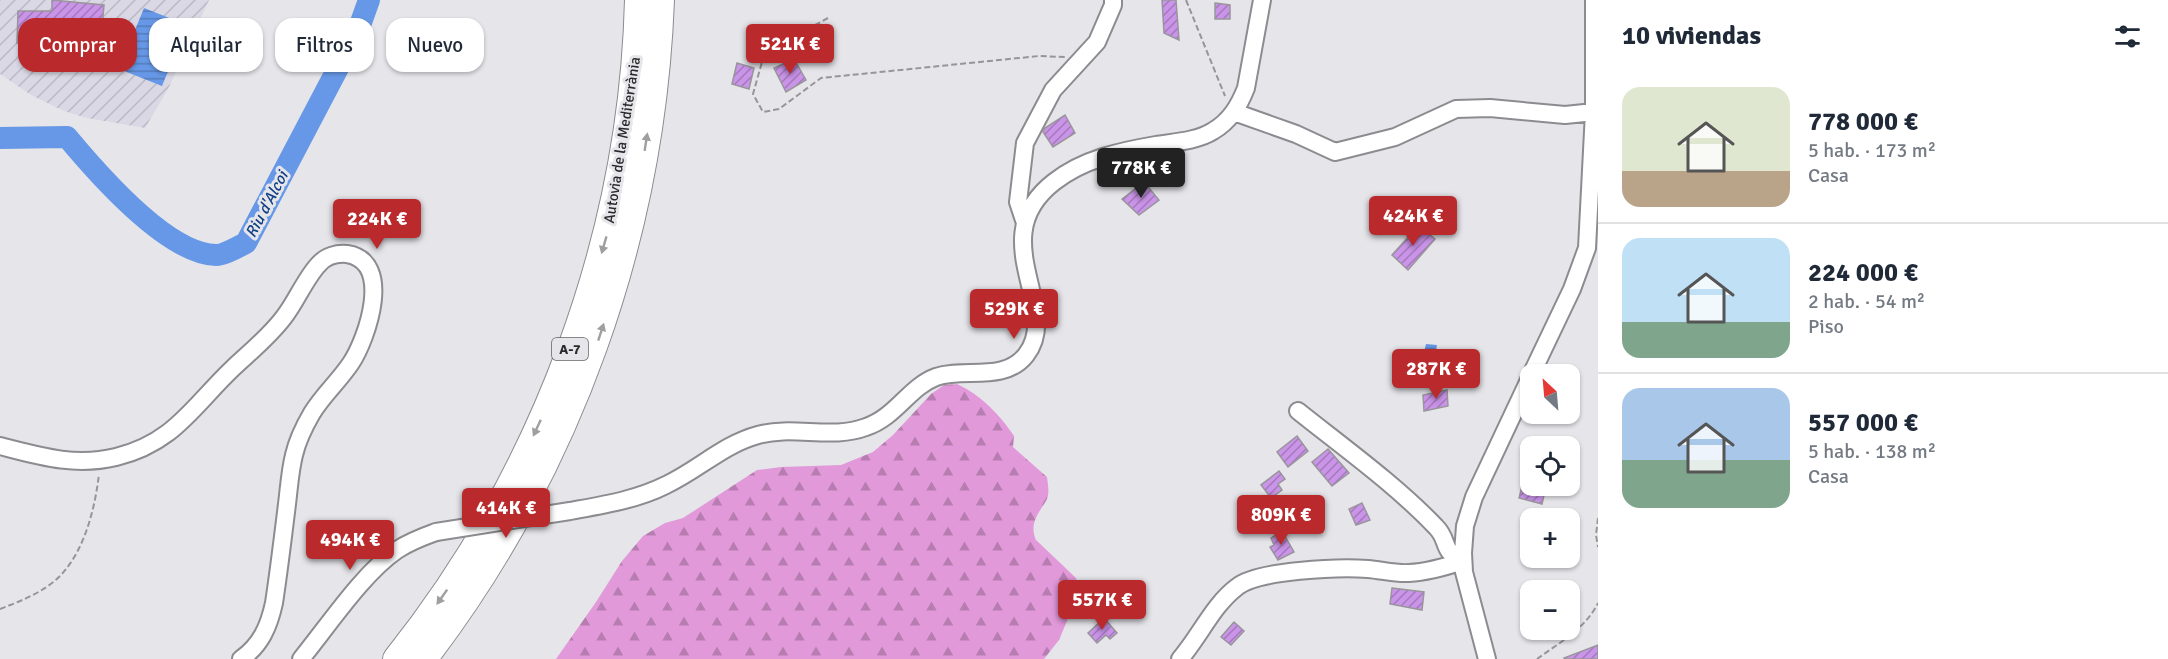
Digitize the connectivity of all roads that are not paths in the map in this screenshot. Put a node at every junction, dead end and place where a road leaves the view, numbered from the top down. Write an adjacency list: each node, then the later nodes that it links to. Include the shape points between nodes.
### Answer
1 (638, 0): 16 (highway, Autovia de la Mediterrània / A-7, one-way to 16, via 631,99 608,230 557,386 518,469 466,562)
2 (661, 0): 17 (highway, Autovia de la Mediterrània / A-7, one-way to 2, via 499,550 535,485 599,338 637,199)
3 (1113, 0): 8 (street, via 1097,42 1053,90 1024,143 1018,202)
4 (1262, 0): 6 (street, via 1246,88)
5 (1594, 0): 7 (street)
6 (1234, 112): 7 (street, via 1335,152 1395,137 1456,109); 8 (street, via 1212,131 1196,138 1127,151 1066,173 1040,196)
7 (1594, 112): 9 (street, via 1587,248)
8 (1025, 223): 15 (street, bridge, via 1023,254 1035,319 1032,343 1026,354 1007,369 926,381 893,413 865,428 757,435 643,495 436,532 404,546 371,572)
9 (1537, 364)
10 (1520, 399): 13 (street, via 1474,496 1465,526)
11 (1298, 411): 13 (street, via 1437,528 1452,556)
12 (0, 446): 14 (street, via 59,460 101,460 142,448 180,424 261,343 325,259 338,254 352,255 364,262 375,287 365,332 351,363 311,414 294,453 270,620 256,646)
13 (1463, 561): 18 (street, via 1420,572 1346,568 1243,582 1230,593); 19 (street)
14 (241, 659)
15 (301, 659)
16 (396, 659)
17 (424, 659)
18 (1180, 659)
19 (1487, 659)

